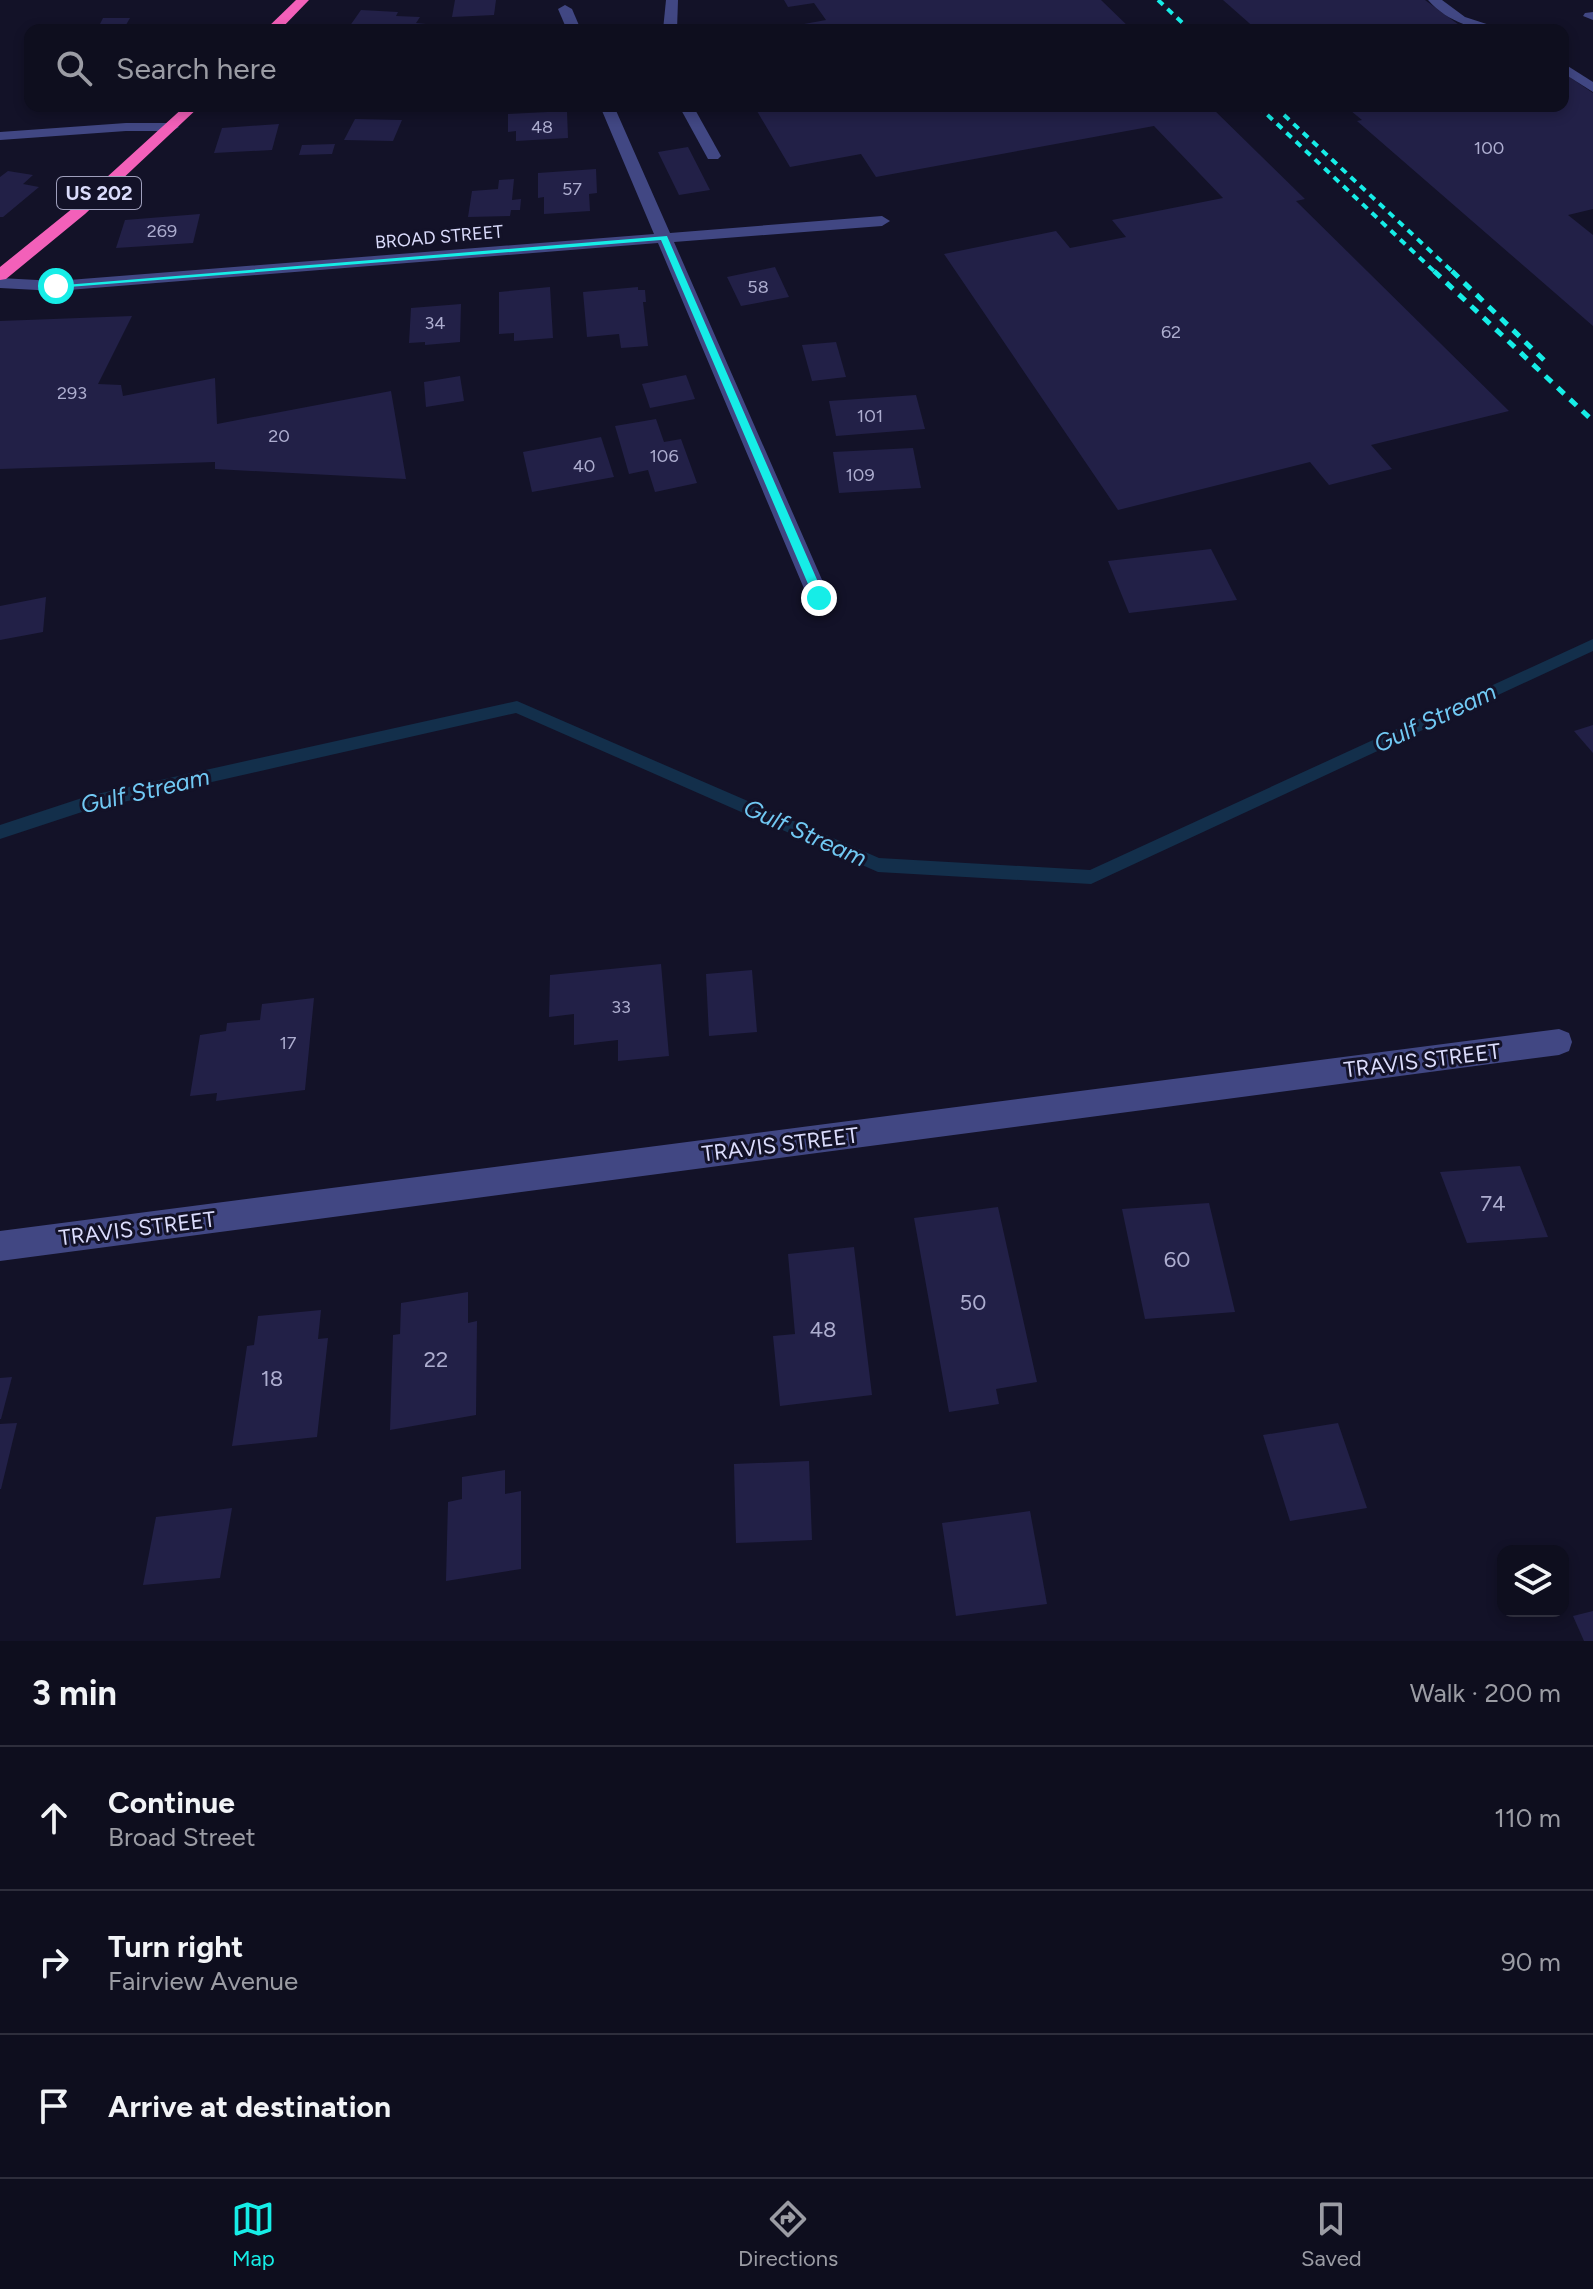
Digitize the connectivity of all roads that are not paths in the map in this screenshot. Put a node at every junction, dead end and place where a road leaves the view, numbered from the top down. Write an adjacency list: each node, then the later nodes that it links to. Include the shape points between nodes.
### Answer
1 (303, 0): 5 (highway)
2 (672, 0): 7 (street)
3 (1434, 0): 8 (street, via 1460,20)
4 (565, 9): 6 (street)
5 (278, 24)
6 (571, 24)
7 (670, 24)
8 (1475, 24)
9 (1569, 71): 10 (street)
10 (1593, 88)
11 (187, 112): 14 (highway, US 202)
12 (610, 112): 18 (street)
13 (689, 112): 16 (street)
14 (172, 127): 15 (street); 19 (highway, US 202)
15 (0, 136)
16 (713, 156)
17 (882, 221): 18 (street, BROAD STREET)
18 (664, 237): 20 (street, BROAD STREET, via 56,286); 21 (street)
19 (0, 275)
20 (0, 283)
21 (819, 598)
22 (1559, 1042): 23 (street, TRAVIS STREET)
23 (0, 1246)

